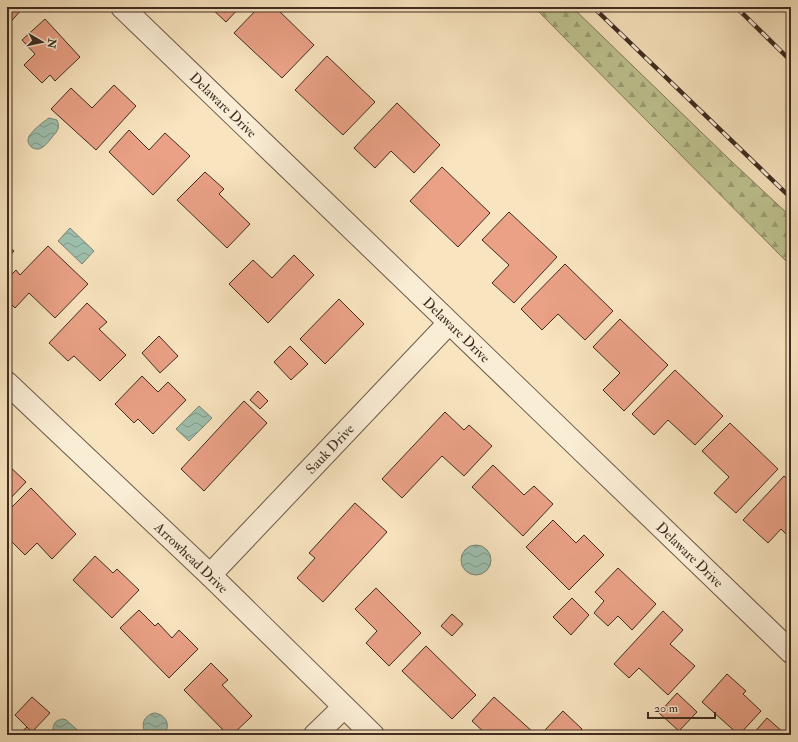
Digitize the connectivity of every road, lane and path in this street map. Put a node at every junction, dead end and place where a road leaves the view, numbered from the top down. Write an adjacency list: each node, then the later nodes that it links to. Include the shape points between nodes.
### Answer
1 (122, 7): 2 (street, Delaware Drive)
2 (449, 323): 4 (street, Sauk Drive); 5 (street, Delaware Drive)
3 (7, 383): 4 (street, Arrowhead Drive)
4 (210, 575): 6 (street, Arrowhead Drive)
5 (791, 652)
6 (344, 707): 7 (street); 8 (street, Arrowhead Drive)
7 (315, 735)
8 (373, 735)

